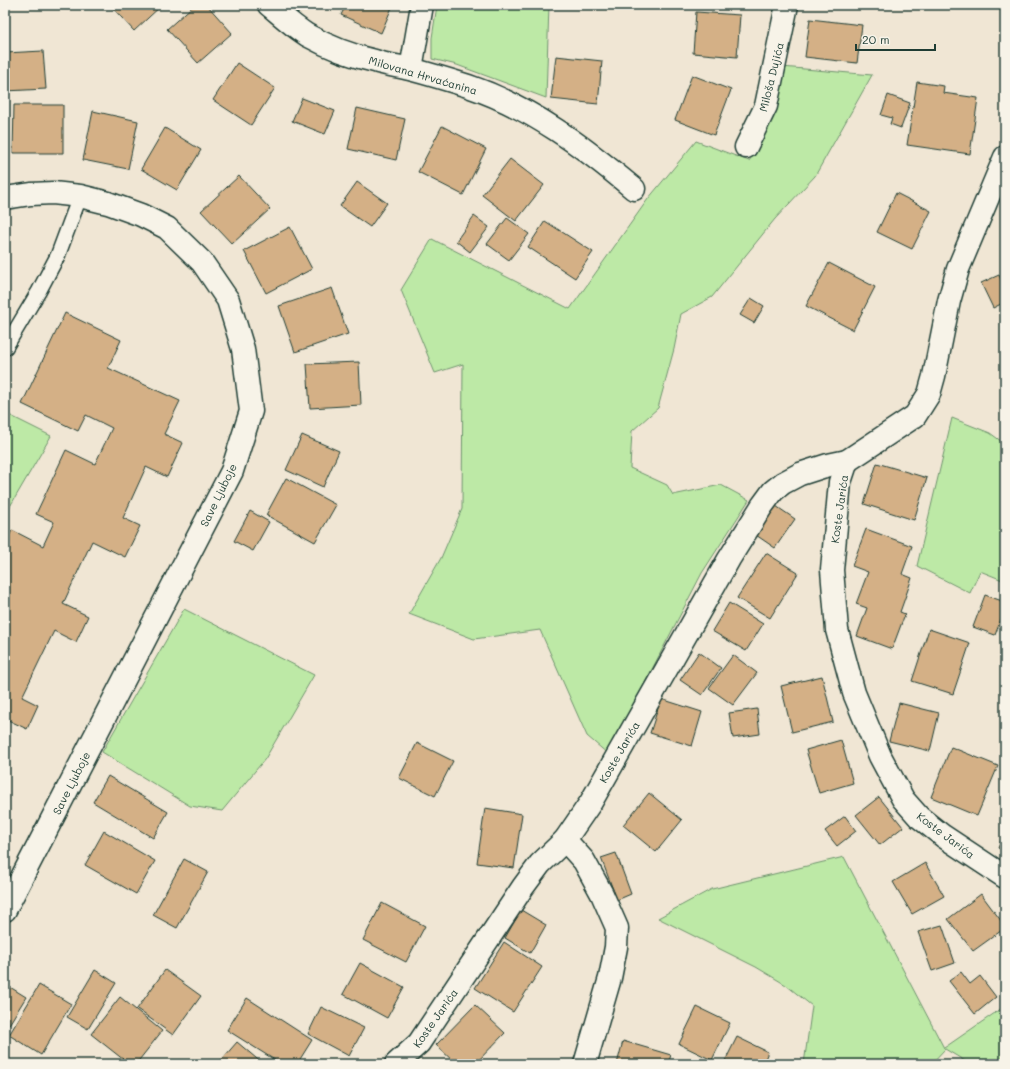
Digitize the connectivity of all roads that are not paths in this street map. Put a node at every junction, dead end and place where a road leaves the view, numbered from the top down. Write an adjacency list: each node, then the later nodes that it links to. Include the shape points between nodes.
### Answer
1 (269, 5): 4 (street, Milovana Hrvaćanina, via 307,35 374,61)
2 (422, 5): 4 (street)
3 (787, 5): 5 (street, Miloša Dujića, via 766,106)
4 (411, 69): 7 (street, Milovana Hrvaćanina, via 469,86 517,106 565,135)
5 (746, 147)
6 (1005, 156): 11 (street, Koste Jarića, via 958,269 948,301 929,394 915,416)
7 (634, 189)
8 (80, 196): 9 (street, Save Ljuboje, via 53,193); 10 (lane, via 58,255); 14 (street, Save Ljuboje, via 108,202 167,228 202,262 228,300 243,349 251,411 232,471)
9 (5, 198)
10 (5, 348)
11 (847, 461): 12 (street, Koste Jarića, via 800,474 773,491 729,559 591,802); 13 (street, Koste Jarića, via 840,482 832,570 837,630 854,693 880,756 903,799 919,817)
12 (565, 840): 15 (street, Koste Jarića, via 540,864 523,887 419,1043); 16 (street, via 584,861 617,928 610,978)
13 (1005, 877)
14 (5, 910)
15 (396, 1064)
16 (585, 1064)

